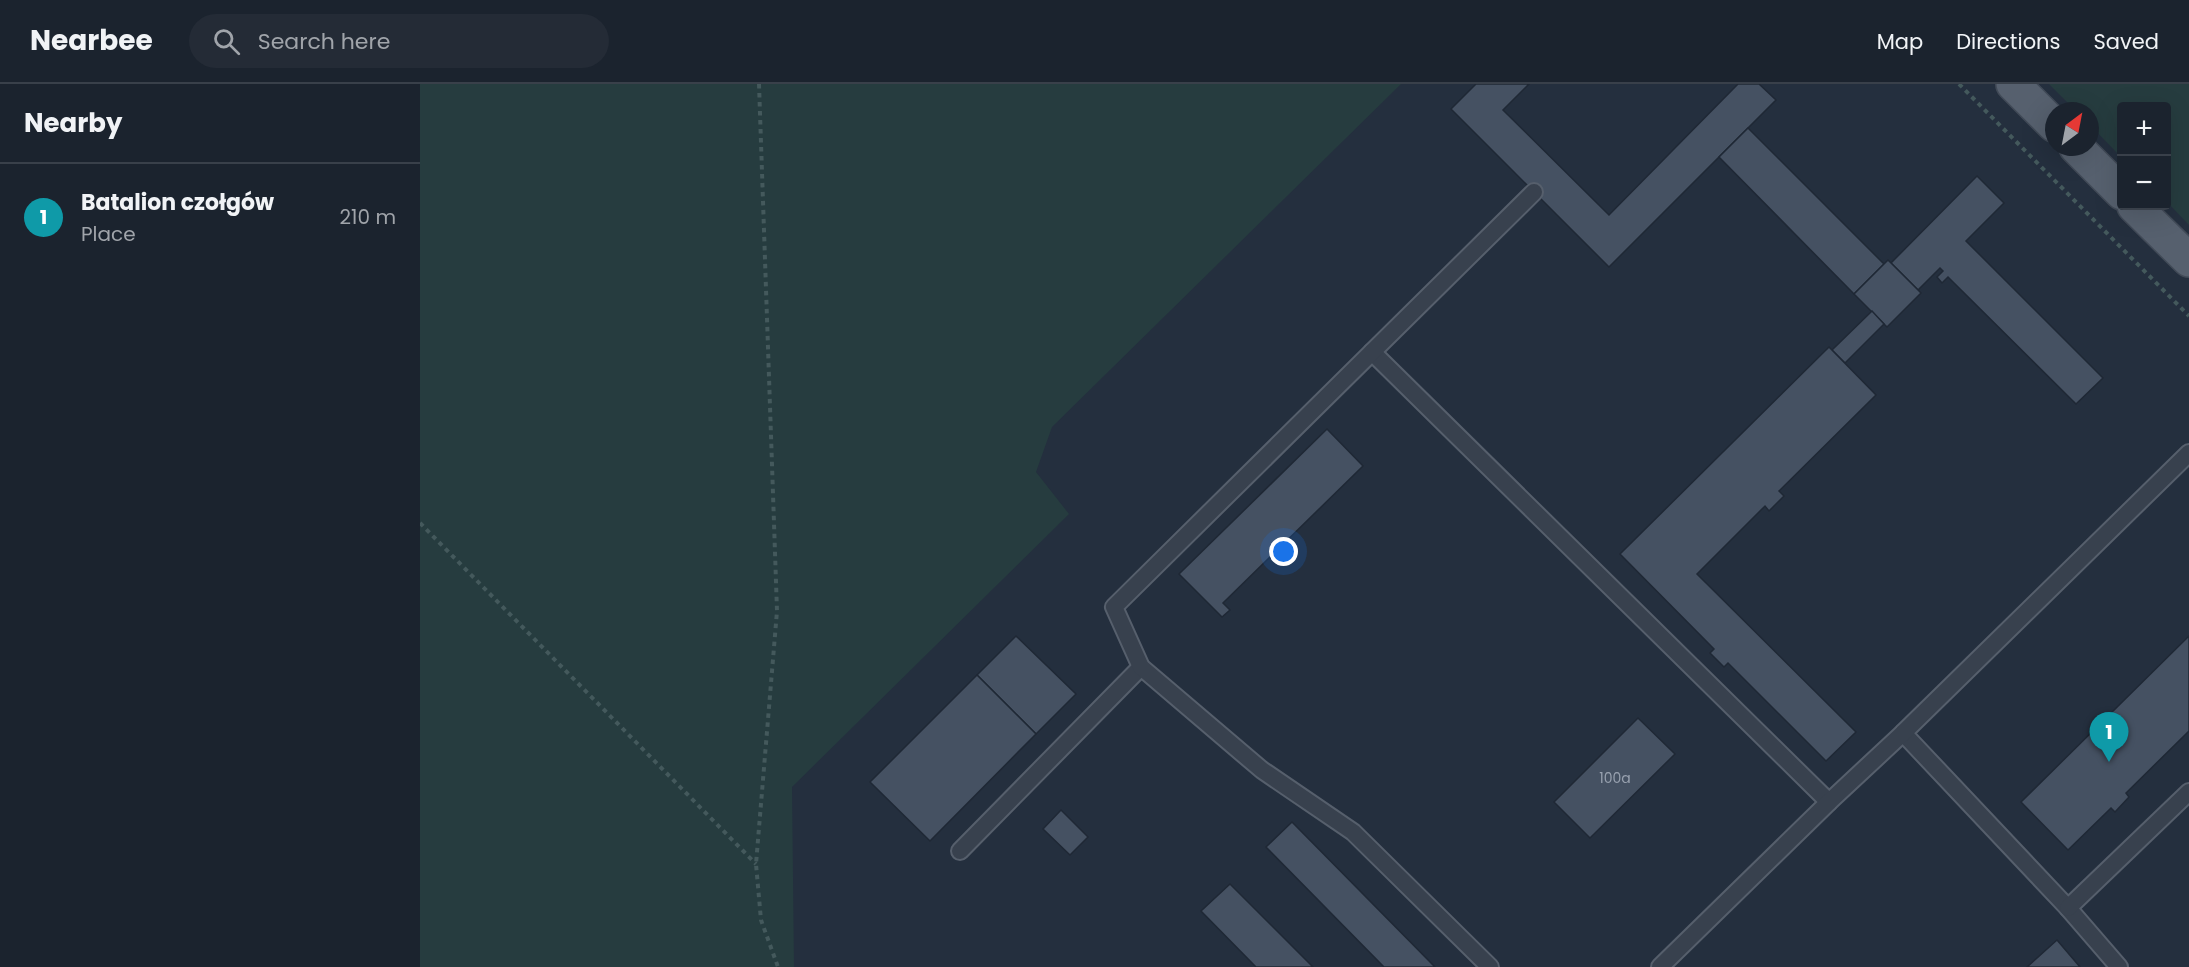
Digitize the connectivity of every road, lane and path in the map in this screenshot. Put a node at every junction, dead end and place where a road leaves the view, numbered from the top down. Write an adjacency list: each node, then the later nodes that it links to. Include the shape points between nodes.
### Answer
1 (759, 84): 19 (path, via 777,611)
2 (1959, 84): 10 (path)
3 (2013, 84): 4 (main road)
4 (2045, 116)
5 (2085, 156): 6 (main road)
6 (2117, 189)
7 (1534, 192): 11 (lane)
8 (2138, 210): 9 (main road)
9 (2189, 260)
10 (2189, 316)
11 (1372, 352): 14 (lane, via 1114,606); 17 (lane)
12 (2189, 453): 15 (lane)
13 (420, 523): 19 (path)
14 (1141, 667): 18 (lane); 22 (lane, via 1262,770 1353,832)
15 (1903, 733): 17 (lane); 20 (lane)
16 (2189, 792): 20 (lane)
17 (1829, 802): 23 (lane)
18 (960, 851)
19 (756, 864): 21 (path, via 760,920)
20 (2068, 908): 24 (lane)
21 (778, 967)
22 (1490, 967)
23 (1660, 967)
24 (2119, 967)

